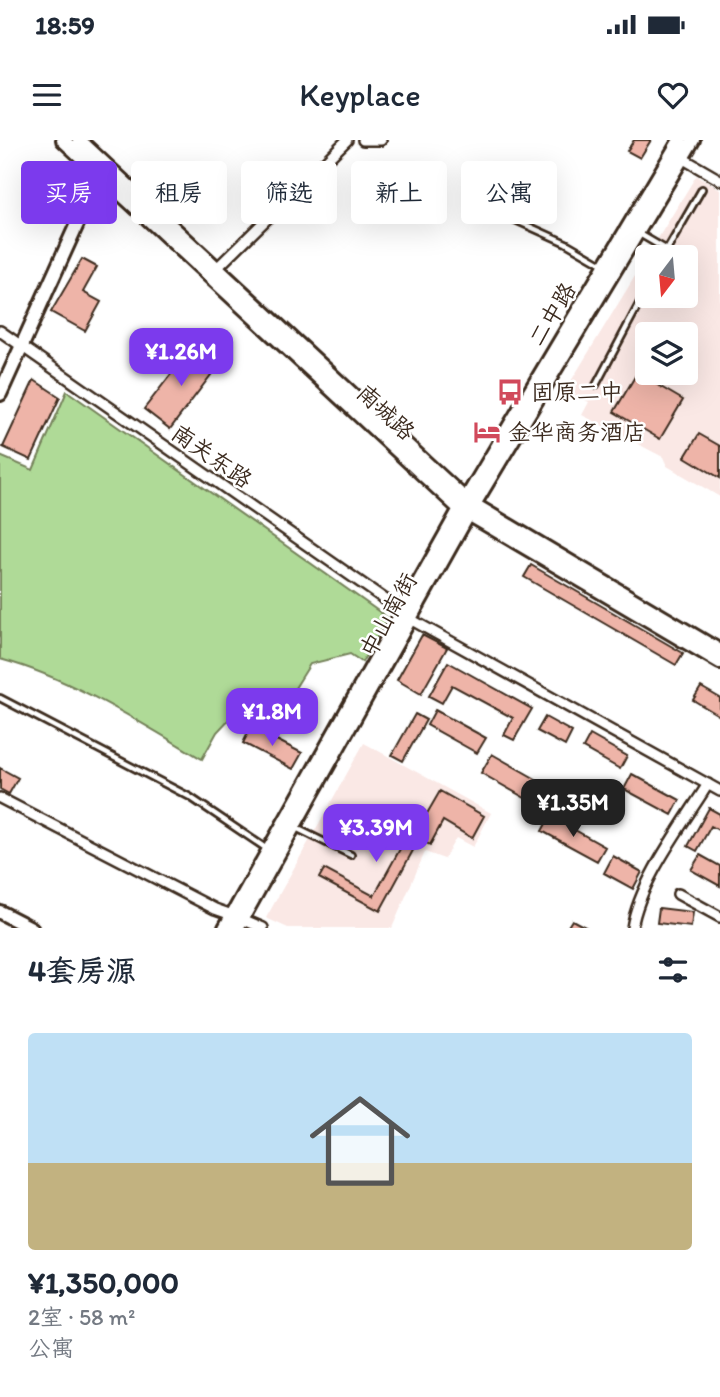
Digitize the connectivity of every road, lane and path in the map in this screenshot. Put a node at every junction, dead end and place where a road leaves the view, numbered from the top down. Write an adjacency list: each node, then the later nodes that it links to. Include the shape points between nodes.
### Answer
1 (63, 140): 9 (main road, 南城路)
2 (79, 140): 10 (main road, 南城路)
3 (346, 140): 20 (street)
4 (363, 140): 5 (street)
5 (381, 140)
6 (680, 140): 16 (main road, 二中路)
7 (693, 140): 8 (main road, 二中路)
8 (682, 158): 11 (street); 16 (main road, 二中路)
9 (89, 161)
10 (95, 161)
11 (720, 180)
12 (117, 185): 20 (main road, 南城路)
13 (702, 189): 18 (lane)
14 (77, 224): 23 (main road)
15 (524, 224): 19 (lane)
16 (633, 230): 17 (lane); 19 (main road, 二中路); 26 (main road, 二中路)
17 (658, 245)
18 (670, 245)
19 (605, 266): 26 (main road, 二中路)
20 (214, 272): 26 (main road, 南城路)
21 (637, 308): 24 (lane)
22 (0, 331): 23 (street, 南关东路)
23 (22, 346): 25 (main road); 27 (street, 南关东路)
24 (596, 385)
25 (0, 394)
26 (467, 508): 27 (main road, 中山南街); 28 (main road, 南城路); 29 (main road, 南城路)
27 (406, 616): 31 (street, 南关东路); 34 (main road, 中山南街)
28 (720, 651)
29 (720, 662)
30 (0, 698): 35 (lane, via 190,796)
31 (708, 784): 32 (street, 南关东路); 46 (street, via 650,877)
32 (720, 791)
33 (0, 798): 41 (street)
34 (290, 825): 35 (main road, 中山南街); 36 (lane); 41 (main road, 中山南街)
35 (270, 851): 41 (main road, 中山南街)
36 (351, 855)
37 (678, 894): 39 (street)
38 (0, 912): 43 (main road)
39 (720, 917)
40 (0, 918): 42 (main road)
41 (237, 921): 44 (main road, 中山南街); 45 (street)
42 (18, 928)
43 (30, 928)
44 (225, 928)
45 (263, 928)
46 (632, 928)

